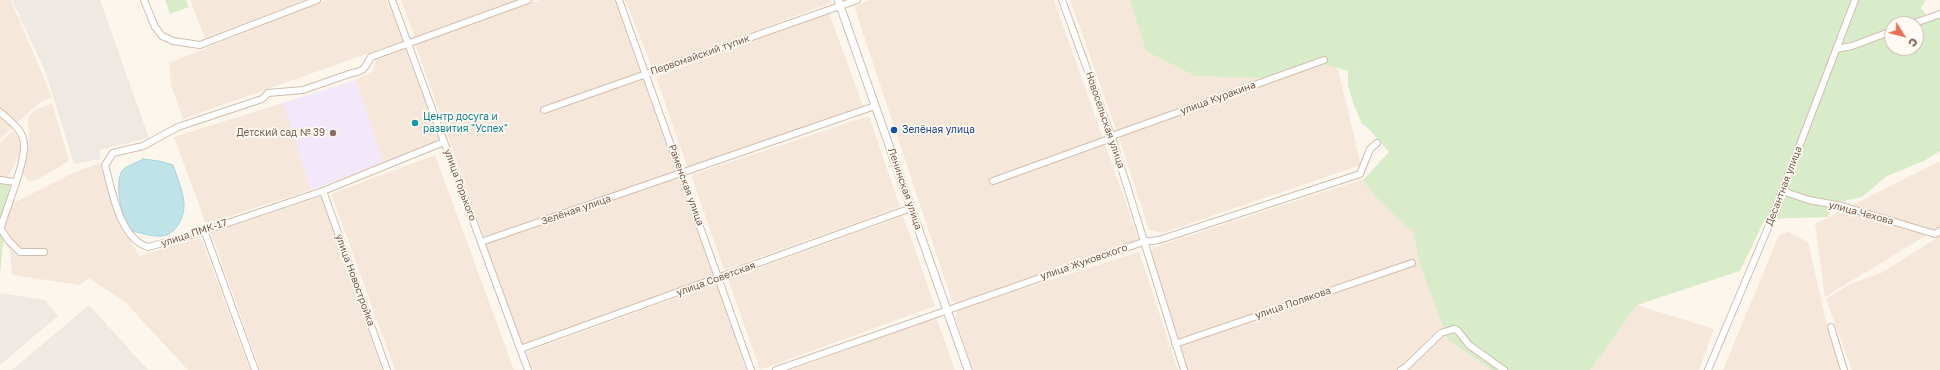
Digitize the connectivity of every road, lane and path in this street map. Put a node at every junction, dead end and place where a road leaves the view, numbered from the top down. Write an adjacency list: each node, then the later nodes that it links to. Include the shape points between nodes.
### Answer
1 (144, 0): 2 (street, via 155,27 162,36 173,41 200,45)
2 (317, 0)
3 (392, 0): 13 (street, улица Горького)
4 (528, 0): 13 (street, улица ПМК-17)
5 (619, 0): 16 (street, Раменская улица)
6 (857, 0): 9 (street, Первомайский тупик)
7 (1062, 0): 20 (street, Новосельская улица)
8 (1855, 0): 14 (street, Десантная улица)
9 (839, 3): 16 (street, Первомайский тупик); 17 (street, Ленинская улица)
10 (1940, 14): 11 (street)
11 (1924, 20)
12 (1884, 34): 14 (street)
13 (408, 44): 21 (street, улица Горького); 31 (street, улица ПМК-17, via 371,57 364,70 360,72 303,90 268,93 262,99 173,129 144,146 113,153 105,165 117,210 133,240 148,248)
14 (1836, 49): 28 (street, Десантная улица)
15 (1324, 60): 20 (street, улица Куракина)
16 (646, 74): 18 (street, Первомайский тупик); 23 (street, Раменская улица)
17 (876, 106): 23 (street, Зелёная улица); 29 (street, Ленинская улица)
18 (544, 110)
19 (0, 112): 26 (street, via 17,127 24,142 23,156)
20 (1112, 137): 25 (street, улица Куракина); 34 (street, Новосельская улица)
21 (444, 142): 27 (street, улица ПМК-17); 33 (street, улица Горького)
22 (1377, 143): 34 (street, улица Жуковского, via 1370,149 1360,174 1159,240)
23 (682, 174): 33 (street, Зелёная улица); 37 (street, Раменская улица)
24 (0, 180): 26 (street)
25 (993, 181)
26 (15, 182): 30 (street)
27 (324, 191): 31 (street, улица ПМК-17); 43 (street, улица Новостройка)
28 (1782, 191): 32 (street, улица Чехова); 51 (street, Десантная улица)
29 (911, 208): 37 (street, улица Советская); 38 (street, Ленинская улица)
30 (0, 229): 35 (street, via 20,252)
31 (204, 230): 42 (street)
32 (1938, 235)
33 (481, 242): 41 (street, улица Горького)
34 (1143, 242): 38 (street, улица Жуковского); 40 (street, Новосельская улица)
35 (44, 252)
36 (1412, 262): 40 (street, улица Полякова)
37 (720, 278): 41 (street, улица Советская); 45 (street, Раменская улица)
38 (948, 310): 46 (street, улица Жуковского); 47 (street, Ленинская улица)
39 (1831, 327): 52 (street)
40 (1175, 344): 48 (street, Новосельская улица)
41 (520, 349): 44 (street, улица Горького)
42 (255, 370)
43 (387, 370)
44 (528, 370)
45 (752, 370)
46 (776, 370)
47 (968, 370)
48 (1184, 370)
49 (1401, 370): 50 (street, via 1441,333 1454,329 1458,330 1469,345)
50 (1504, 370)
51 (1708, 370)
52 (1844, 370)

